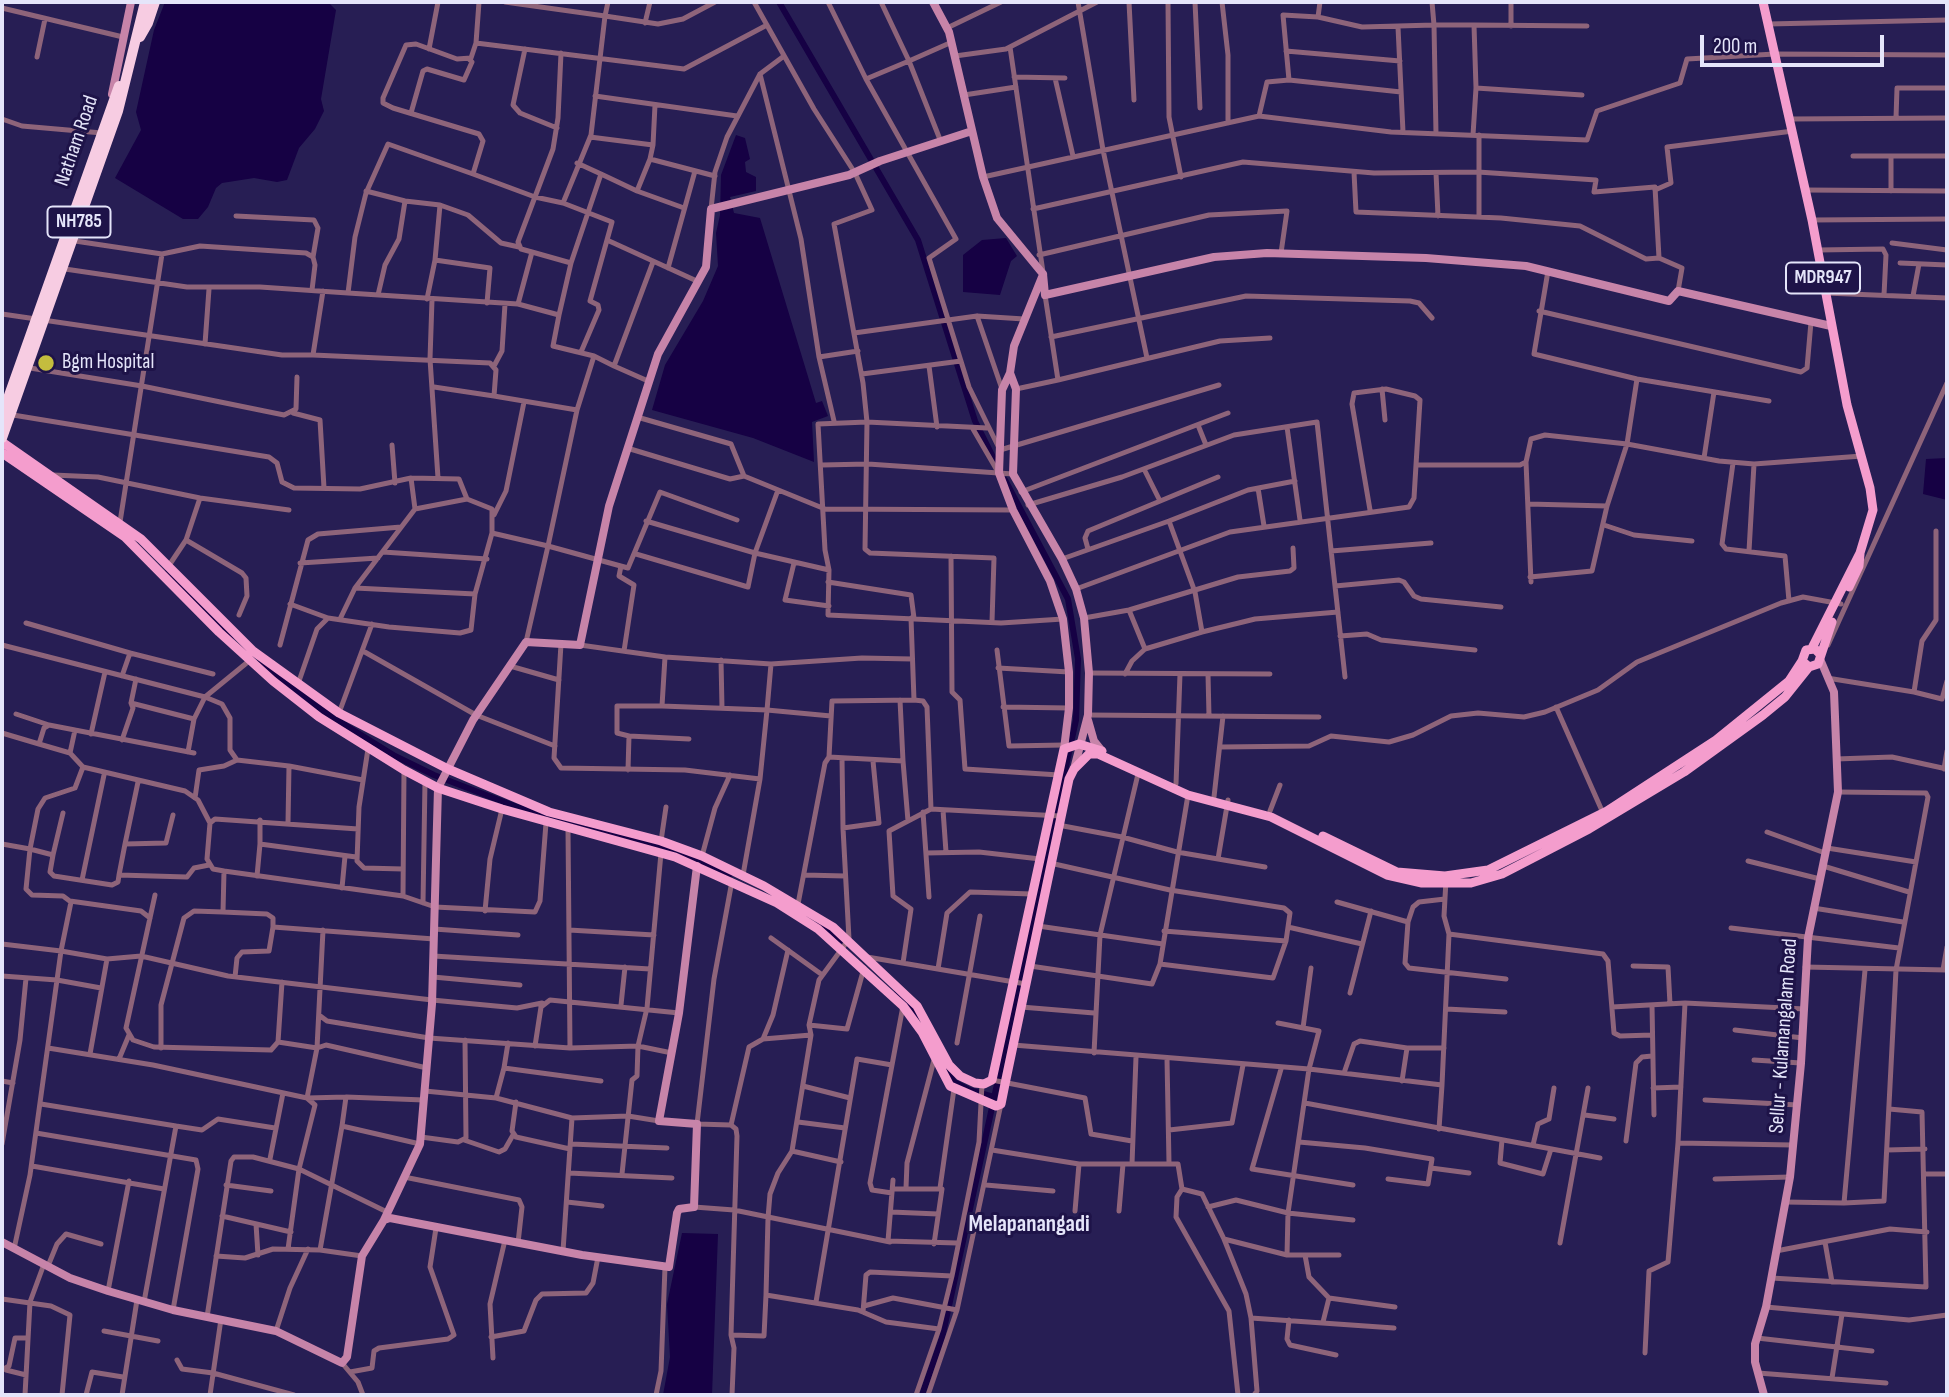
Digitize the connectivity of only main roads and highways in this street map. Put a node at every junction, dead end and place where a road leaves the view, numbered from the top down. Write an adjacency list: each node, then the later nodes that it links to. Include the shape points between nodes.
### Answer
1 (131, 2): 11 (main road, Natham Road, via 100,132)
2 (139, 2): 12 (highway, NH785, bridge, via 118,89)
3 (150, 2): 6 (highway, via 148,23); 13 (highway, NH785, bridge, via 118,111)
4 (933, 2): 7 (main road, via 952,42)
5 (1763, 2): 9 (main road, MDR947)
6 (140, 37): 13 (main road, Natham Road, via 113,134)
7 (972, 131): 8 (main road, via 997,218); 26 (main road, via 859,172 720,207 706,267 658,354 636,416 596,560 580,645 526,642 477,715)
8 (1043, 274): 9 (main road, via 1045,295 1214,257 1426,258 1526,266 1669,301 1678,291); 10 (main road, via 1014,346)
9 (1831, 326): 18 (main road, MDR947, via 1873,510 1859,566)
10 (1010, 373): 15 (main road, via 1002,390); 15 (main road, via 1016,389 1013,446)
11 (2, 407)
12 (2, 415)
13 (2, 442): 26 (main road, via 120,522 253,651 298,686)
14 (2, 453): 26 (main road, via 125,537 249,661 319,717 425,781)
15 (1003, 471): 16 (main road); 17 (main road)
16 (1025, 499): 17 (main road); 22 (main road, via 1076,589 1089,673)
17 (1012, 508): 23 (main road, via 1050,581 1063,619)
18 (1838, 603): 19 (main road); 19 (main road)
19 (1819, 656): 20 (main road); 20 (main road, via 1804,652); 21 (main road, Sellur - Kulamangalam Road)
20 (1808, 665): 21 (main road); 30 (main road, via 1716,740 1603,813 1488,870); 30 (main road, via 1785,697 1763,715 1684,772 1603,821 1491,878)
21 (1827, 678): 37 (main road, Sellur - Kulamangalam Road, via 1835,699 1838,792 1808,938 1790,1177 1754,1353)
22 (1087, 716): 23 (main road); 24 (main road)
23 (1071, 744): 24 (main road); 25 (main road); 28 (main road, via 1059,775)
24 (1098, 752): 25 (main road); 27 (main road); 27 (main road, via 1188,795)
25 (1074, 769): 28 (main road)
26 (443, 778): 29 (main road, via 502,810 662,852); 31 (main road, via 702,856 798,904); 35 (main road, via 421,1141)
27 (1228, 803): 30 (main road, via 1270,811 1397,872); 30 (main road, via 1271,817 1387,875)
28 (1056, 817): 32 (main road, via 1032,894); 32 (main road, via 1030,966)
29 (697, 866): 31 (main road, via 777,903); 35 (main road, via 679,1013 659,1121 697,1124 694,1208 677,1213 671,1264 665,1267 598,1257)
30 (1446, 880)
31 (846, 944): 34 (main road, via 867,957 917,1006 949,1065); 34 (main road, via 903,1006 954,1089)
32 (1019, 982): 33 (main road); 33 (main road, via 1021,1007)
33 (998, 1082): 34 (main road); 34 (main road)
34 (987, 1098)
35 (384, 1215): 36 (main road, via 362,1256 347,1357 342,1363 276,1331 108,1291)
36 (2, 1242)
37 (1765, 1395)

